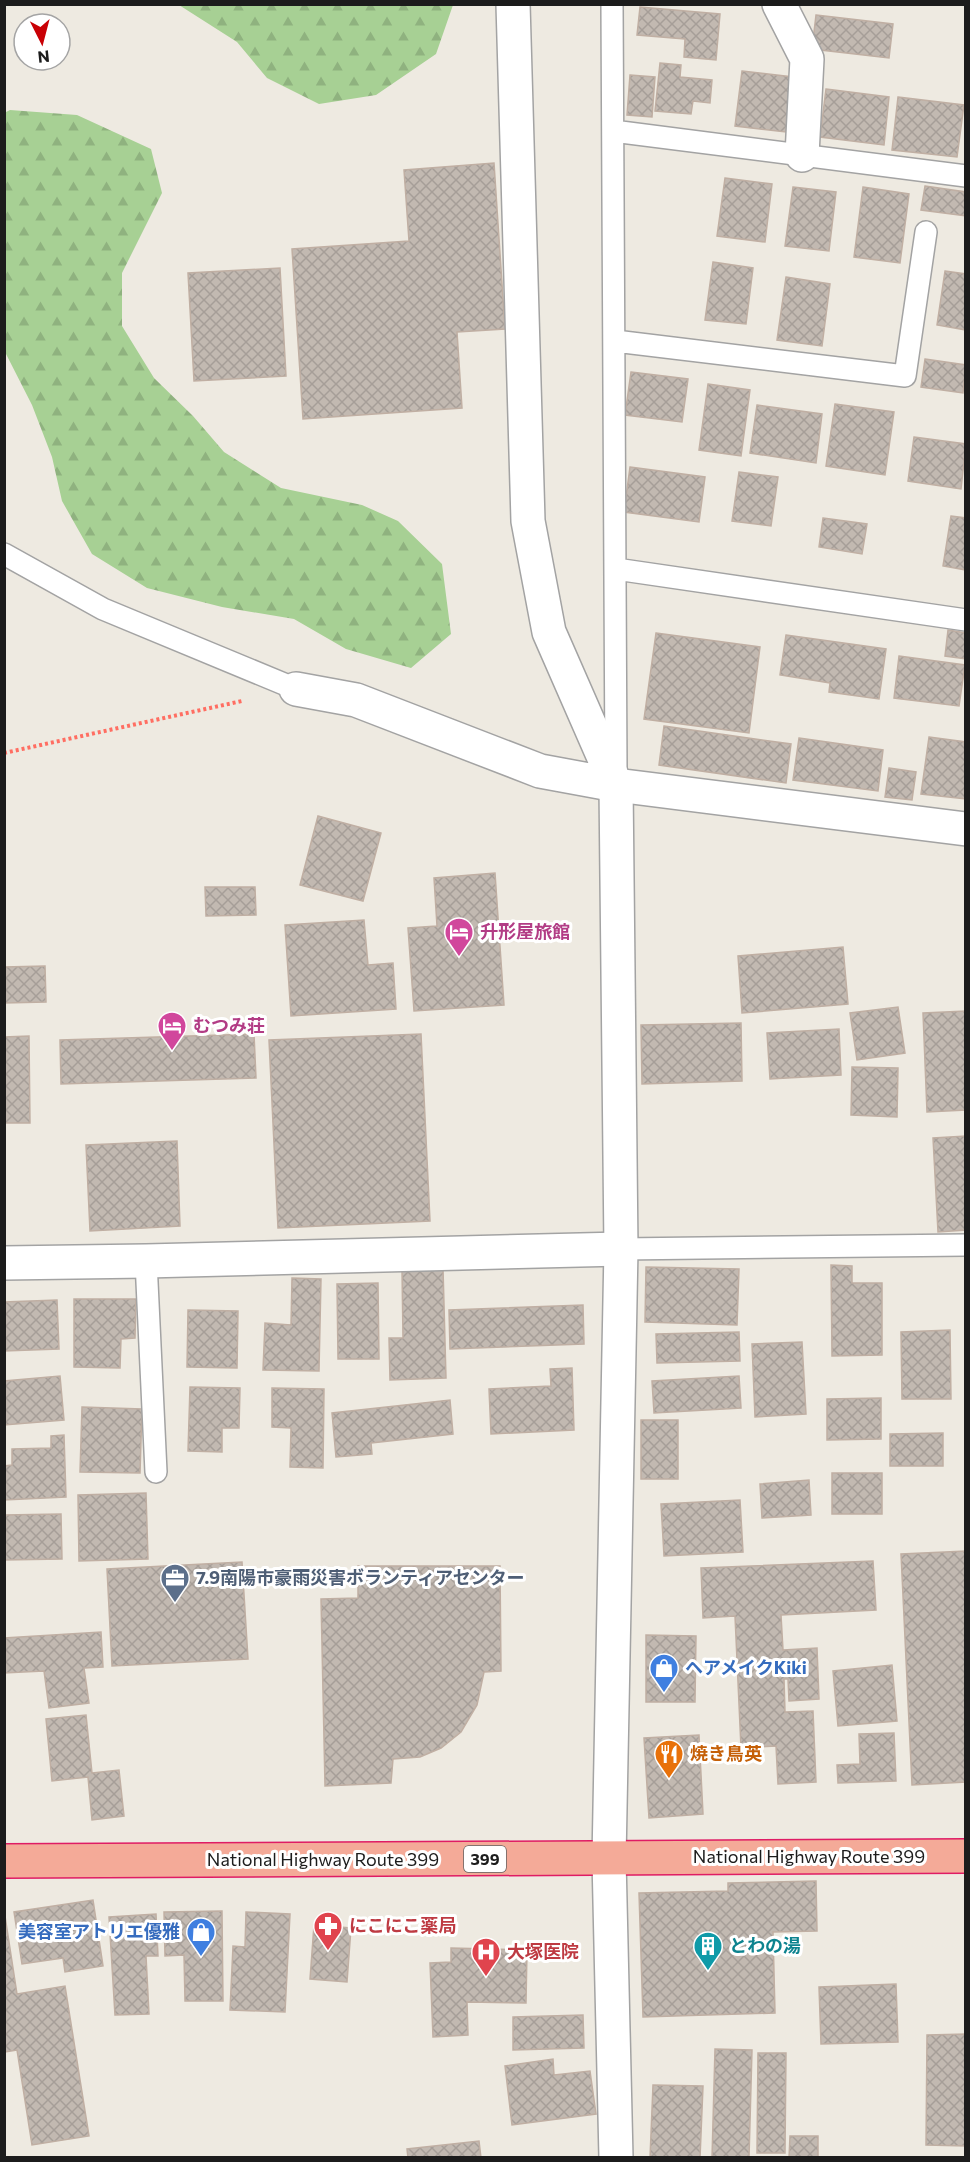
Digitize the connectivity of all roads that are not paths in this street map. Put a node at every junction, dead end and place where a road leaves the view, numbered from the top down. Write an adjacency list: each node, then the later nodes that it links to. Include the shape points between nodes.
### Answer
1 (513, 4): 13 (street, via 528,521 549,632)
2 (612, 4): 4 (lane)
3 (779, 4): 5 (street, via 807,59)
4 (613, 131): 5 (lane); 8 (lane)
5 (802, 155): 6 (lane)
6 (966, 176)
7 (926, 231): 8 (lane, via 905,376)
8 (615, 341): 10 (lane)
9 (4, 554): 12 (lane, via 103,609)
10 (616, 569): 11 (lane); 13 (lane)
11 (966, 620)
12 (296, 689): 13 (street, via 356,700 540,771)
13 (616, 785): 14 (street); 16 (street)
14 (966, 829)
15 (966, 1245): 16 (lane)
16 (621, 1249): 17 (street); 21 (street)
17 (146, 1261): 18 (street); 19 (lane)
18 (4, 1263)
19 (156, 1472)
20 (966, 1856): 21 (highway, National Highway Route 399 / 399)
21 (609, 1859): 22 (highway, National Highway Route 399 / 399); 23 (street)
22 (4, 1861)
23 (616, 2157)

